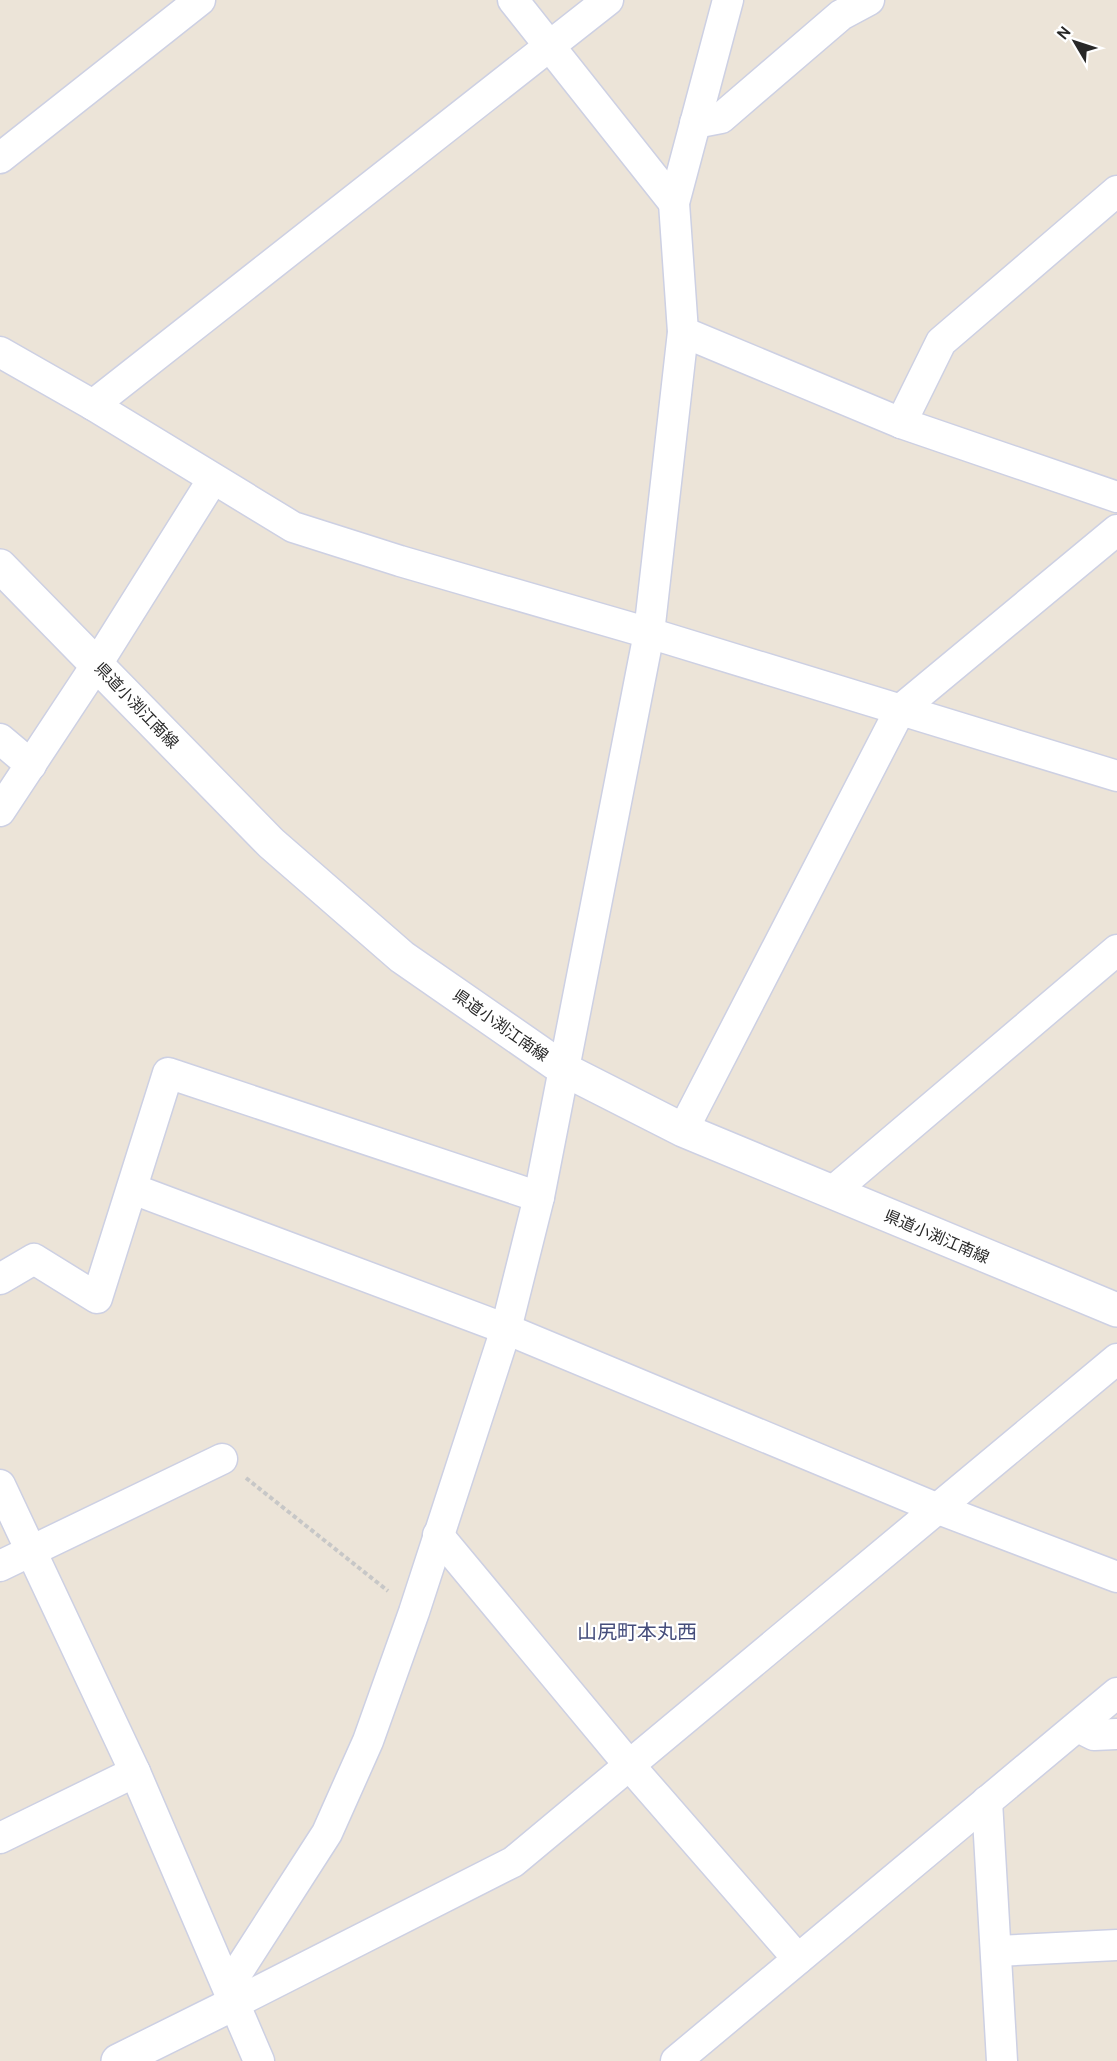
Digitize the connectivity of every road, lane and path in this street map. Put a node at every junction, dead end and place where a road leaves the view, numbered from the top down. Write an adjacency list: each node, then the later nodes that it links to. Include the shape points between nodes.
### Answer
1 (200, 0): 8 (street)
2 (513, 0): 6 (street)
3 (608, 0): 6 (street)
4 (728, 0): 7 (street)
5 (869, 0): 7 (street, via 841,15 721,118)
6 (549, 46): 10 (street); 13 (street)
7 (695, 123): 10 (street)
8 (0, 158)
9 (1117, 191): 14 (street, via 941,342)
10 (674, 203): 11 (street)
11 (683, 332): 14 (street); 19 (street)
12 (0, 352): 13 (street)
13 (93, 405): 15 (street)
14 (901, 423): 16 (street)
15 (213, 479): 19 (street, via 293,527); 20 (street)
16 (1117, 497)
17 (1117, 530): 21 (street)
18 (0, 566): 20 (main road, 県道小渕江南線)
19 (649, 633): 21 (street); 27 (street)
20 (97, 664): 23 (street); 27 (main road, 県道小渕江南線, via 271,843 384,942)
21 (900, 710): 24 (street); 28 (street)
22 (0, 740): 23 (street)
23 (31, 765): 25 (street)
24 (1117, 776)
25 (0, 811)
26 (1117, 950): 30 (street)
27 (565, 1070): 28 (main road, 県道小渕江南線); 31 (street)
28 (683, 1130): 30 (main road, 県道小渕江南線)
29 (133, 1189): 31 (street, via 168,1073); 32 (street, via 97,1298 34,1259); 34 (street)
30 (832, 1192): 33 (main road, 県道小渕江南線)
31 (539, 1197): 34 (street)
32 (0, 1279)
33 (1117, 1311)
34 (506, 1329): 38 (street); 39 (street)
35 (1117, 1359): 38 (street)
36 (222, 1459): 40 (street); 43 (path)
37 (0, 1485): 40 (street)
38 (936, 1508): 42 (street); 47 (street)
39 (438, 1535): 43 (street); 47 (street)
40 (31, 1550): 41 (street); 48 (street)
41 (0, 1566)
42 (1117, 1577)
43 (414, 1612): 54 (street, via 368,1740 327,1833)
44 (1117, 1693): 45 (street)
45 (1078, 1727): 46 (street, via 1094,1735); 49 (street)
46 (1117, 1734)
47 (630, 1766): 53 (street); 54 (street, via 513,1862)
48 (135, 1772): 50 (street); 54 (street)
49 (987, 1801): 52 (street); 53 (street)
50 (0, 1838)
51 (1117, 1944): 52 (street)
52 (997, 1950): 58 (street)
53 (798, 1959): 57 (street)
54 (231, 1995): 55 (main road); 56 (street)
55 (118, 2061)
56 (259, 2061)
57 (676, 2061)
58 (1002, 2061)

